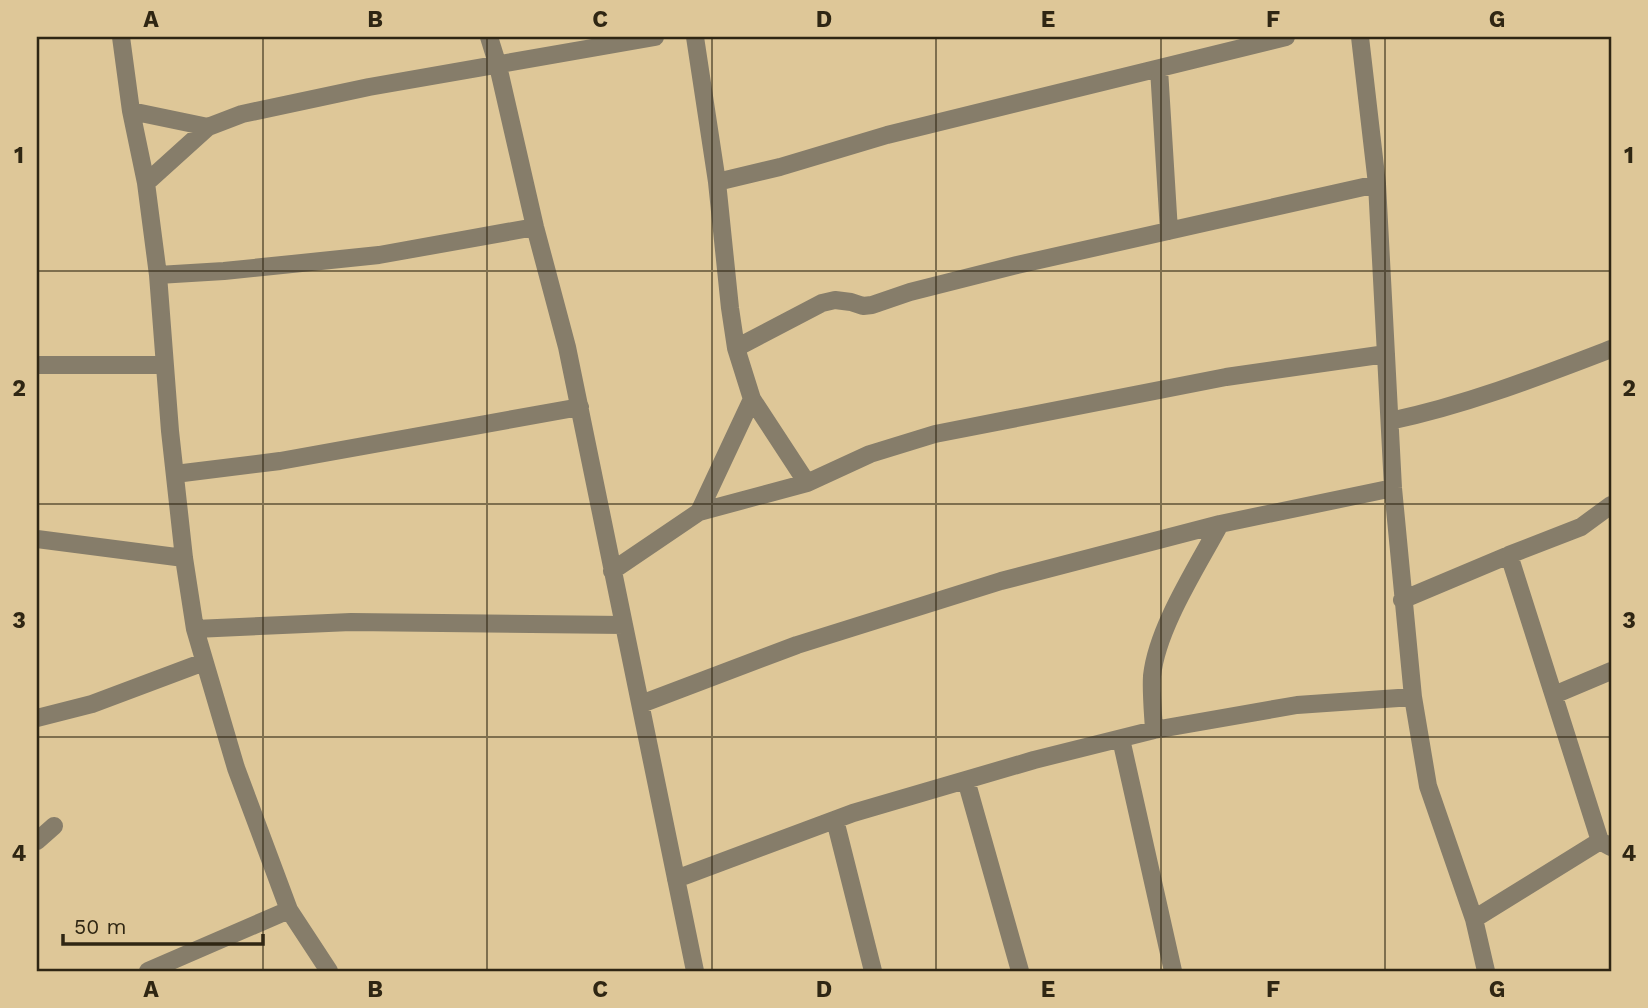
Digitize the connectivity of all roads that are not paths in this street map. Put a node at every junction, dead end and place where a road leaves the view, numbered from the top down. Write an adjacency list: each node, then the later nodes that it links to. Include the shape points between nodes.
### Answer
1 (121, 37): 9 (street)
2 (489, 37): 7 (street)
3 (655, 37): 7 (street)
4 (695, 37): 11 (street)
5 (1286, 37): 8 (street)
6 (1360, 37): 13 (street)
7 (498, 66): 10 (street, via 272,106); 14 (street)
8 (1159, 69): 11 (street); 15 (street)
9 (131, 111): 10 (street); 12 (street)
10 (208, 127): 12 (street)
11 (717, 182): 17 (street)
12 (146, 183): 16 (street)
13 (1377, 184): 15 (street); 19 (street)
14 (535, 227): 16 (street, via 379,255); 23 (street)
15 (1169, 231): 17 (street, via 1004,268 872,305 835,300 822,303)
16 (158, 275): 21 (street)
17 (736, 348): 22 (street)
18 (1611, 349): 24 (street, via 1488,395)
19 (1386, 354): 24 (street); 26 (street, via 1226,377 935,434 870,454)
20 (37, 365): 21 (street)
21 (163, 365): 25 (street)
22 (752, 399): 26 (street); 29 (street)
23 (579, 407): 25 (street, via 292,459); 34 (street)
24 (1390, 421): 27 (street)
25 (175, 474): 33 (street)
26 (807, 483): 29 (street)
27 (1393, 488): 30 (street); 35 (street)
28 (1611, 505): 32 (street, via 1581,527)
29 (699, 512): 34 (street)
30 (1220, 524): 42 (street, via 1001,581 797,645); 44 (street, via 1156,654)
31 (37, 539): 33 (street)
32 (1509, 555): 35 (street); 40 (street)
33 (184, 558): 37 (street)
34 (612, 571): 36 (street)
35 (1402, 600): 41 (street)
36 (624, 625): 37 (street, via 351,622); 42 (street)
37 (195, 629): 38 (street)
38 (204, 662): 43 (street, via 92,704); 52 (street, via 236,768)
39 (1611, 671): 40 (street)
40 (1554, 695): 50 (street)
41 (1413, 697): 44 (street, via 1297,705); 53 (street, via 1428,786)
42 (641, 704): 51 (street)
43 (37, 718)
44 (1154, 730): 45 (street)
45 (1121, 739): 46 (street); 59 (street)
46 (967, 780): 47 (street); 58 (street)
47 (835, 820): 51 (street); 57 (street)
48 (54, 826): 49 (street)
49 (37, 841)
50 (1606, 844): 53 (street)
51 (676, 879): 56 (street)
52 (289, 910): 54 (street); 55 (street)
53 (1474, 919): 60 (street)
54 (148, 971)
55 (328, 971)
56 (695, 971)
57 (873, 971)
58 (1020, 971)
59 (1173, 971)
60 (1486, 971)

